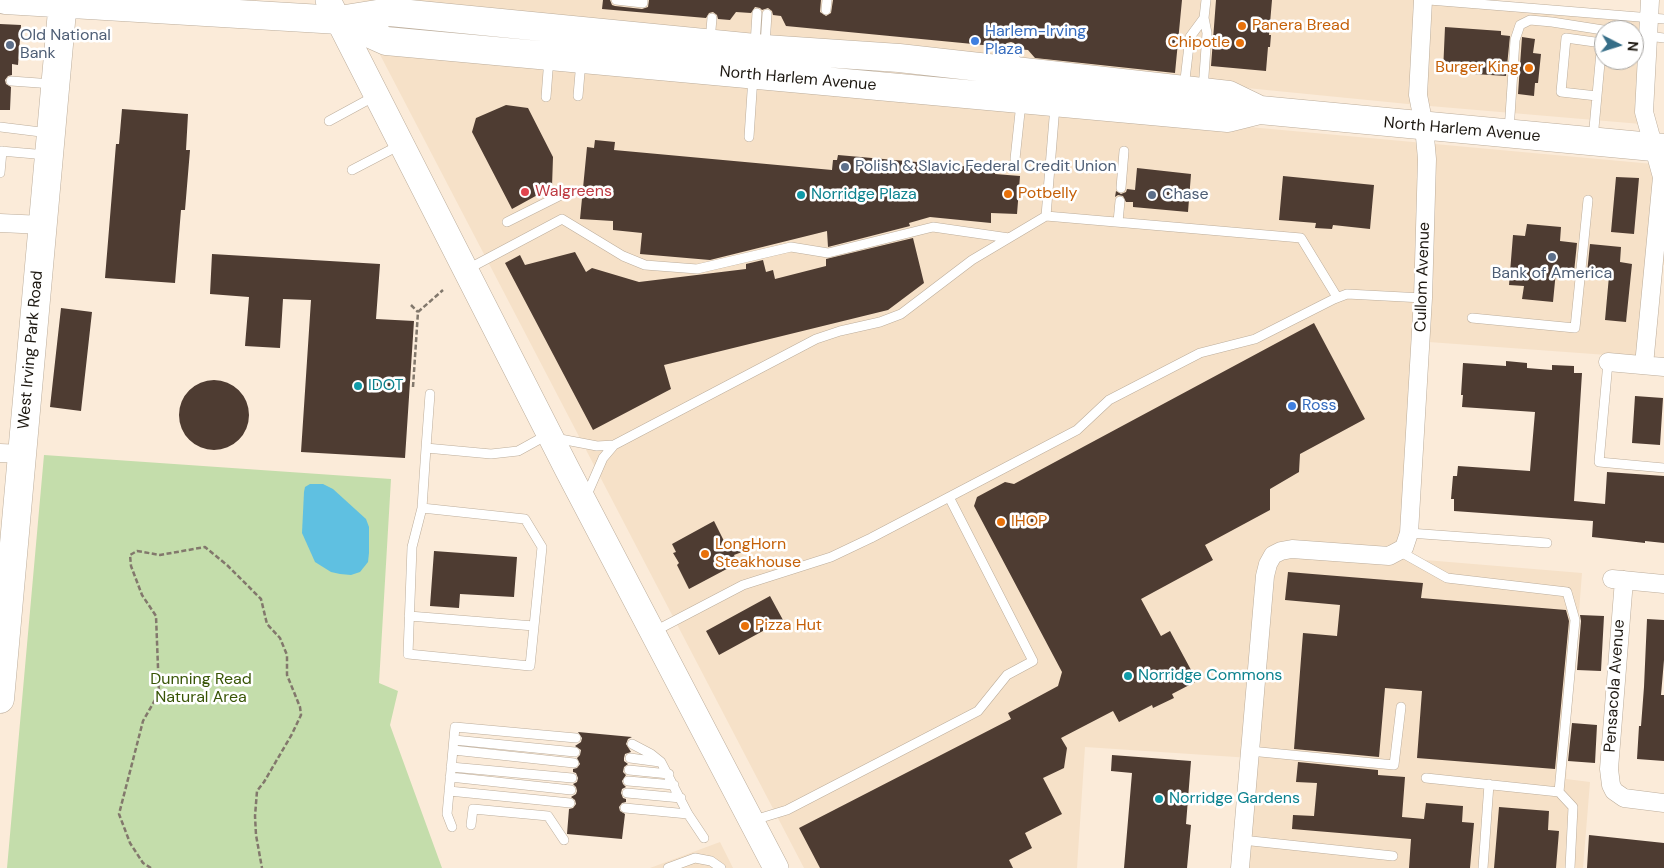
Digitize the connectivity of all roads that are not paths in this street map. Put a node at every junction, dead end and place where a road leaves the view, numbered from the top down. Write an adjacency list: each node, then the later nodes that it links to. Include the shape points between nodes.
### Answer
1 (16, 0): 9 (main road, North Harlem Avenue)
2 (616, 0): 3 (lane, via 643,3)
3 (643, 0)
4 (827, 0): 12 (lane)
5 (1206, 0): 15 (lane)
6 (1423, 0): 37 (street, Cullom Avenue, via 1418,95)
7 (1429, 0): 10 (lane)
8 (1650, 0): 16 (street)
9 (63, 2): 11 (main road, North Harlem Avenue, via 239,10); 27 (main road, West Irving Park Road)
10 (1537, 5): 16 (lane)
11 (334, 10): 21 (main road, North Harlem Avenue, via 386,41); 23 (main road, North Harlem Avenue, via 711,31); 29 (main road)
12 (826, 10)
13 (757, 13): 23 (lane)
14 (768, 14): 23 (lane)
15 (1204, 18): 28 (lane, via 1207,33); 28 (lane, via 1190,37)
16 (1656, 18): 18 (street)
17 (1594, 29): 39 (lane, via 1530,20 1520,25 1515,40)
18 (1656, 37): 44 (street, via 1644,112)
19 (1594, 42): 31 (lane, via 1566,38 1561,92)
20 (1010, 48): 25 (lane)
21 (549, 56): 22 (main road, North Harlem Avenue); 32 (lane)
22 (581, 59): 23 (main road, North Harlem Avenue); 30 (lane)
23 (757, 60): 25 (main road, North Harlem Avenue, via 899,58); 33 (main road, North Harlem Avenue); 40 (lane)
24 (1599, 70): 31 (lane)
25 (1022, 72): 28 (main road, North Harlem Avenue); 33 (main road)
26 (11, 81): 27 (lane)
27 (56, 84): 42 (main road, West Irving Park Road)
28 (1193, 92): 35 (main road, North Harlem Avenue, via 1229,95)
29 (377, 95): 36 (lane); 43 (main road)
30 (578, 96)
31 (1597, 96): 41 (lane)
32 (546, 97)
33 (1021, 100): 34 (main road, North Harlem Avenue); 47 (lane)
34 (1056, 103): 35 (main road, North Harlem Avenue, via 1228,118); 54 (lane)
35 (1260, 110): 37 (main road, North Harlem Avenue)
36 (329, 121)
37 (1424, 126): 39 (main road, North Harlem Avenue); 63 (street, Cullom Avenue, via 1427,158)
38 (0, 127): 42 (lane)
39 (1509, 134): 41 (main road, North Harlem Avenue)
40 (749, 137)
41 (1593, 142): 44 (main road, North Harlem Avenue)
42 (51, 144): 45 (lane); 58 (main road, West Irving Park Road)
43 (402, 144): 48 (lane); 61 (main road)
44 (1659, 148): 60 (street, via 1662,177)
45 (1, 151): 49 (lane)
46 (1124, 151): 50 (lane)
47 (1015, 159)
48 (352, 170)
49 (0, 173)
50 (1121, 188)
51 (564, 193): 56 (lane)
52 (1588, 200): 64 (lane, via 1574,328)
53 (1120, 201): 57 (lane)
54 (1046, 216): 57 (lane); 59 (lane)
55 (0, 222): 58 (street)
56 (507, 222)
57 (1118, 222): 62 (lane, via 1301,238)
58 (43, 225): 72 (main road, West Irving Park Road)
59 (1009, 238): 61 (lane, via 933,227 828,253 791,247 697,269 645,265 623,256 562,219); 70 (lane, via 972,260 901,314 816,339)
60 (1659, 260): 66 (street)
61 (466, 270): 69 (main road)
62 (1337, 297): 63 (lane, via 1347,294); 74 (lane, via 1255,339 1200,353 1122,393 1109,400 1078,430)
63 (1423, 298): 77 (street, Cullom Avenue)
64 (1472, 318)
65 (1608, 362): 66 (street); 73 (lane, via 1600,462)
66 (1644, 365): 67 (street)
67 (1664, 366)
68 (430, 394): 71 (lane)
69 (550, 436): 70 (lane, via 597,446); 71 (lane, via 518,451 491,454); 75 (main road)
70 (614, 444): 75 (lane, via 603,458)
71 (426, 448): 76 (lane)
72 (11, 453): 84 (main road, West Irving Park Road)
73 (1664, 468)
74 (949, 497): 83 (lane, via 831,557 728,591); 113 (lane, via 1033,661 1007,675 978,711 787,810)
75 (584, 501): 83 (main road)
76 (422, 508): 81 (lane, via 412,547); 82 (lane, via 525,519 542,547)
77 (1409, 533): 78 (lane); 79 (street, Cullom Avenue, via 1404,548)
78 (1547, 544)
79 (1399, 552): 90 (street, via 1379,556 1292,549 1273,555 1265,576); 106 (lane, via 1447,578 1567,592 1575,620)
80 (1664, 584): 110 (street, Pensacola Avenue, via 1618,580 1609,769 1611,785 1619,796)
81 (409, 616): 82 (lane); 82 (lane, via 408,654 530,666)
82 (534, 626)
83 (652, 632): 113 (main road)
84 (1, 687)
85 (1401, 707): 90 (lane, via 1394,764)
86 (576, 738): 87 (lane, via 456,727)
87 (454, 740): 89 (lane); 91 (lane)
88 (632, 744): 93 (lane)
89 (453, 750): 94 (lane); 95 (lane)
90 (1250, 751): 118 (street)
91 (575, 752)
92 (630, 758): 93 (lane)
93 (662, 762): 97 (lane)
94 (574, 763)
95 (451, 767): 98 (lane); 99 (lane)
96 (629, 770): 97 (lane)
97 (669, 774): 103 (lane)
98 (450, 777): 104 (lane); 105 (lane)
99 (572, 778)
100 (1426, 778): 102 (lane)
101 (628, 781): 103 (lane)
102 (1489, 784): 106 (lane); 124 (lane)
103 (674, 785): 108 (lane)
104 (571, 790)
105 (449, 791): 109 (lane); 115 (lane, via 447,814)
106 (1558, 792): 125 (lane, via 1573,807)
107 (627, 793): 108 (lane)
108 (681, 798): 112 (lane)
109 (570, 803)
110 (1664, 803)
111 (625, 808): 112 (lane)
112 (688, 814): 116 (lane)
113 (751, 821): 122 (main road)
114 (471, 825): 117 (lane, via 473,810 548,816)
115 (452, 827)
116 (704, 838)
117 (564, 840)
118 (1242, 840): 119 (lane); 123 (street)
119 (1393, 856)
120 (668, 868): 121 (lane, via 695,858 711,861)
121 (721, 868)
122 (776, 868)
123 (1240, 868)
124 (1483, 868)
125 (1570, 868)

